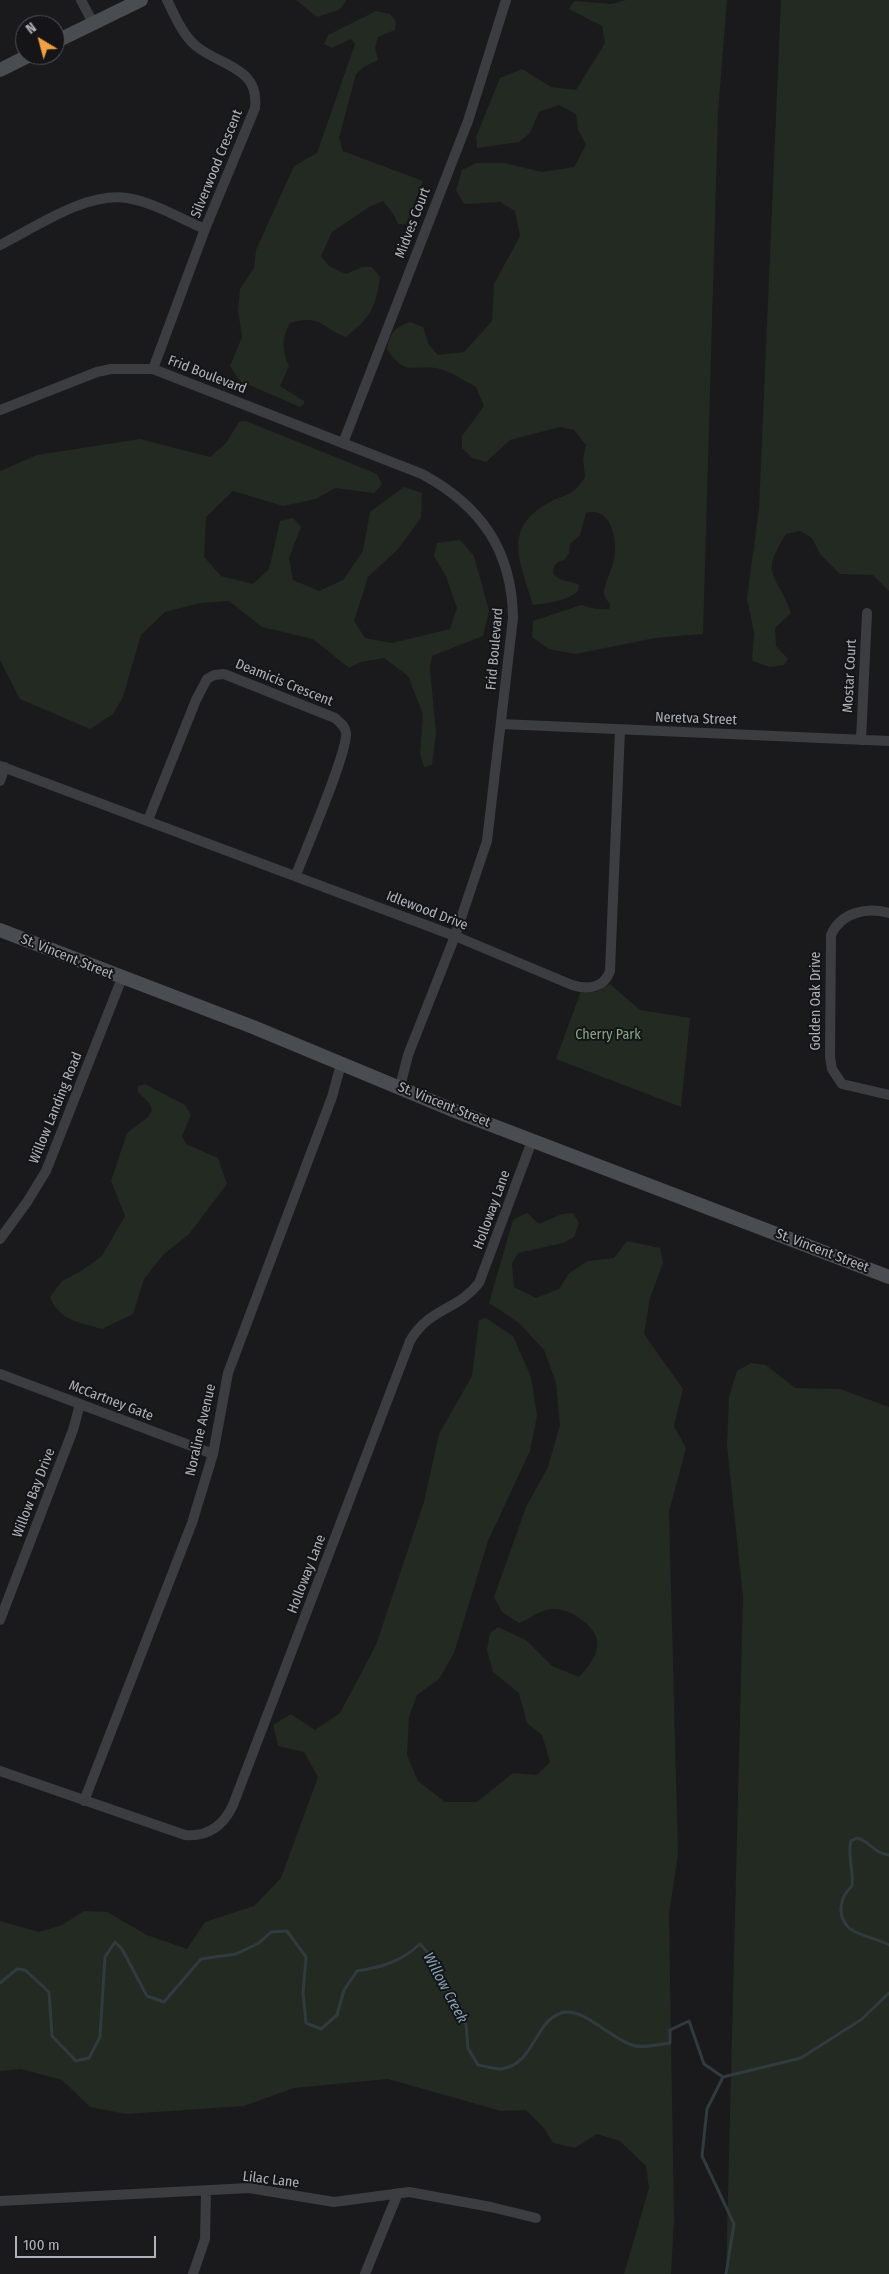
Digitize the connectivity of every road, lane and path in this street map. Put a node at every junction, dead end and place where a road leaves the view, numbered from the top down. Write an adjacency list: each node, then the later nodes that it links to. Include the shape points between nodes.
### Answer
1 (81, 0): 6 (street)
2 (141, 0): 6 (street)
3 (167, 0): 10 (street, Silverwood Crescent, via 188,38 208,54 244,74 255,92 255,108)
4 (497, 0): 5 (street, Midves Court)
5 (504, 5): 14 (street, Midves Court, via 468,121)
6 (93, 23): 7 (street)
7 (65, 37)
8 (15, 62): 9 (street)
9 (0, 70)
10 (205, 229): 11 (street, via 144,203 111,197 76,206); 12 (street, Silverwood Crescent)
11 (0, 245)
12 (153, 369): 13 (street, Frid Boulevard, via 97,372); 14 (street, Frid Boulevard)
13 (0, 410)
14 (343, 443): 16 (street, Frid Boulevard, via 443,485 474,512 496,542 508,572 513,604)
15 (867, 613): 18 (street, Mostar Court)
16 (501, 724): 17 (street, Neretva Street); 26 (street, Frid Boulevard, via 487,841)
17 (620, 730): 18 (street, Neretva Street); 26 (street, Idlewood Drive, via 612,954 608,978 596,987 580,988)
18 (861, 740): 19 (street, Neretva Street)
19 (889, 742)
20 (2, 767): 21 (street); 22 (street, Idlewood Drive)
21 (0, 780)
22 (148, 820): 23 (street, Idlewood Drive); 23 (street, Deamicis Crescent, via 196,700 207,679 214,674 224,674 335,718 344,725 346,734 341,758)
23 (296, 876): 26 (street, Idlewood Drive)
24 (889, 913): 30 (street, Golden Oak Drive, via 868,910 850,915 838,924 831,935 830,1057 832,1069 842,1084)
25 (0, 930): 27 (street, St. Vincent Street)
26 (455, 936): 29 (street, Frid Boulevard, via 408,1055)
27 (122, 978): 28 (street, St. Vincent Street); 32 (street, Willow Landing Road, via 46,1171)
28 (341, 1064): 29 (street, St. Vincent Street); 36 (street, Noraline Avenue, via 332,1097 228,1373)
29 (400, 1087): 31 (street, St. Vincent Street)
30 (889, 1095)
31 (532, 1141): 33 (street, St. Vincent Street); 39 (street, Holloway Lane, via 479,1283 462,1300 424,1322 410,1341 228,1815 214,1829 194,1836)
32 (0, 1239)
33 (889, 1277)
34 (0, 1374): 35 (street, McCartney Gate)
35 (80, 1404): 36 (street, McCartney Gate); 37 (street, Willow Bay Drive)
36 (213, 1454): 39 (street, Noraline Avenue, via 192,1523)
37 (0, 1620)
38 (0, 1771): 39 (street, Holloway Lane)
39 (84, 1801)
40 (206, 2191): 41 (street, Lilac Lane, via 265,2190 324,2202); 42 (street, Lilac Lane); 44 (street, via 205,2239)
41 (398, 2194): 43 (street, Lilac Lane, via 420,2193); 45 (street)
42 (0, 2201)
43 (536, 2218)
44 (192, 2274)
45 (365, 2274)

